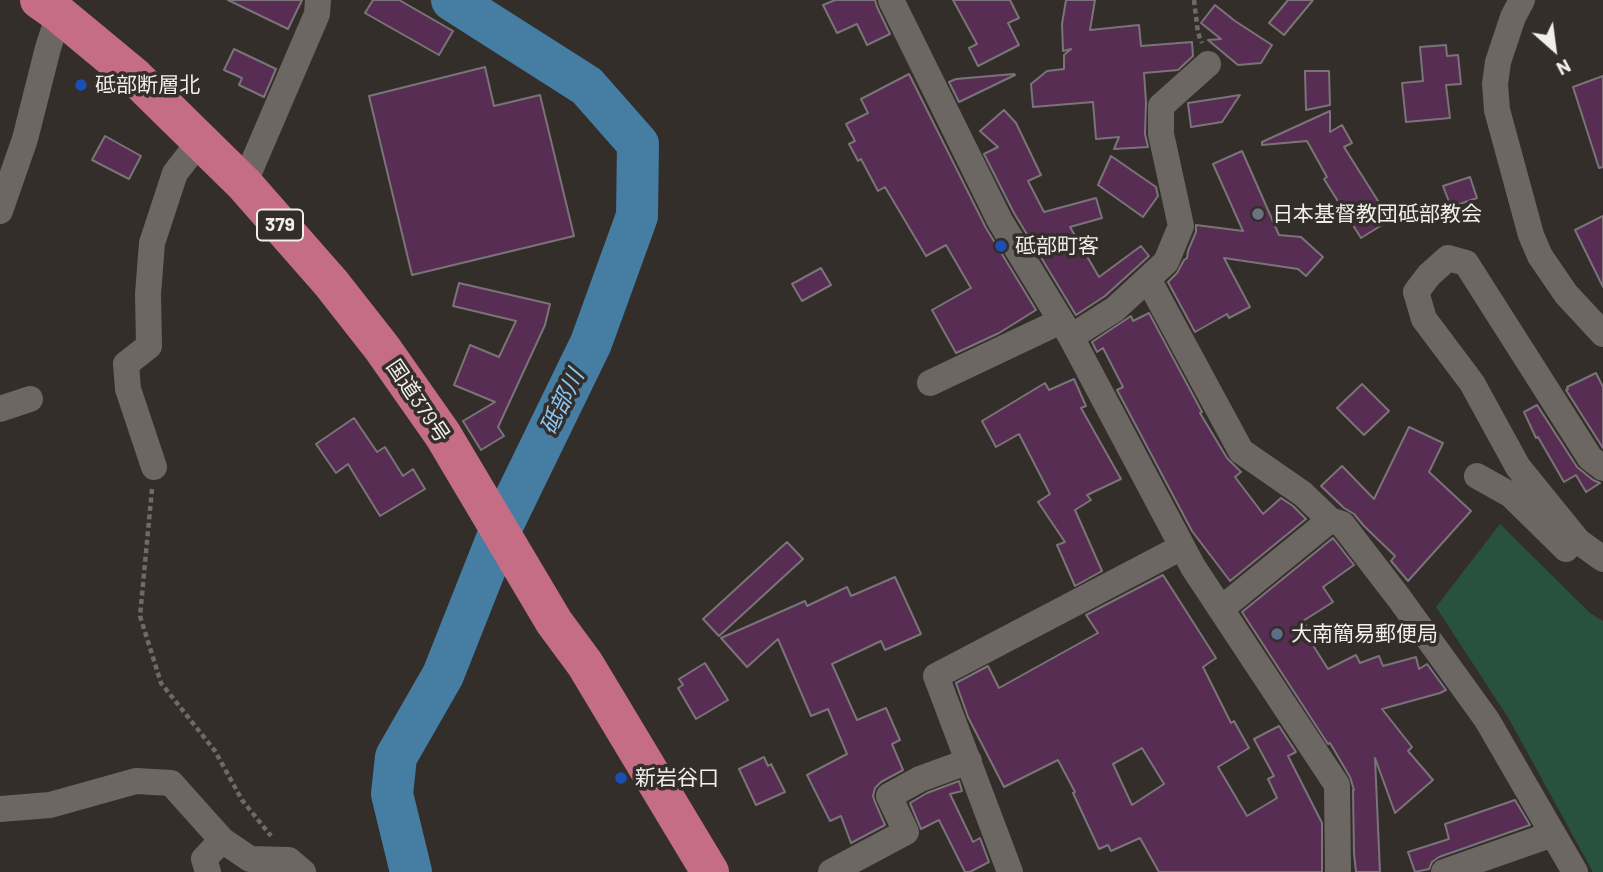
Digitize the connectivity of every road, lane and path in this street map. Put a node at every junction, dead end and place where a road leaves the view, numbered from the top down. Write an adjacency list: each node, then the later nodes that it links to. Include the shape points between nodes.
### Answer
1 (891, 0): 11 (street, via 1000,221)
2 (1194, 0): 6 (path)
3 (1522, 0): 12 (street, via 1498,62 1497,110 1540,256 1566,294)
4 (49, 7): 7 (highway, 国道379号 / 379, via 135,77); 9 (street, via 48,48 25,139)
5 (318, 7): 8 (street)
6 (1208, 64): 10 (street, via 1161,106 1161,134 1181,226 1166,262)
7 (201, 140): 8 (highway, 国道379号 / 379); 16 (street, via 175,173 152,243 149,346 126,364 128,389)
8 (244, 184): 30 (highway, 国道379号 / 379, via 331,283 443,435)
9 (0, 211)
10 (1148, 279): 11 (street, via 1115,309); 19 (street, via 1241,451 1303,494)
11 (1066, 329): 13 (street); 21 (street)
12 (1603, 334)
13 (930, 383)
14 (30, 398): 15 (street)
15 (0, 409)
16 (154, 467): 28 (path, via 140,616 161,683 215,751 242,800)
17 (1603, 468): 20 (street, via 1590,458 1466,263 1448,258 1416,292 1424,319 1472,383 1518,467)
18 (1477, 476): 20 (street, via 1511,495 1567,550)
19 (1330, 520): 23 (street); 26 (street, via 1342,524 1487,720)
20 (1578, 541): 22 (street)
21 (1182, 547): 23 (street); 24 (street, via 936,676)
22 (1603, 559)
23 (1221, 609): 33 (street, via 1337,785)
24 (969, 761): 31 (street, via 889,796 906,832); 32 (street)
25 (0, 809): 27 (street, via 50,805 136,780 171,783)
26 (1553, 834): 34 (street); 35 (street)
27 (222, 840): 28 (street, via 250,859); 29 (street, via 204,859)
28 (296, 866)
29 (208, 872)
30 (710, 872)
31 (831, 872)
32 (1010, 872)
33 (1338, 872)
34 (1444, 872)
35 (1575, 872)

